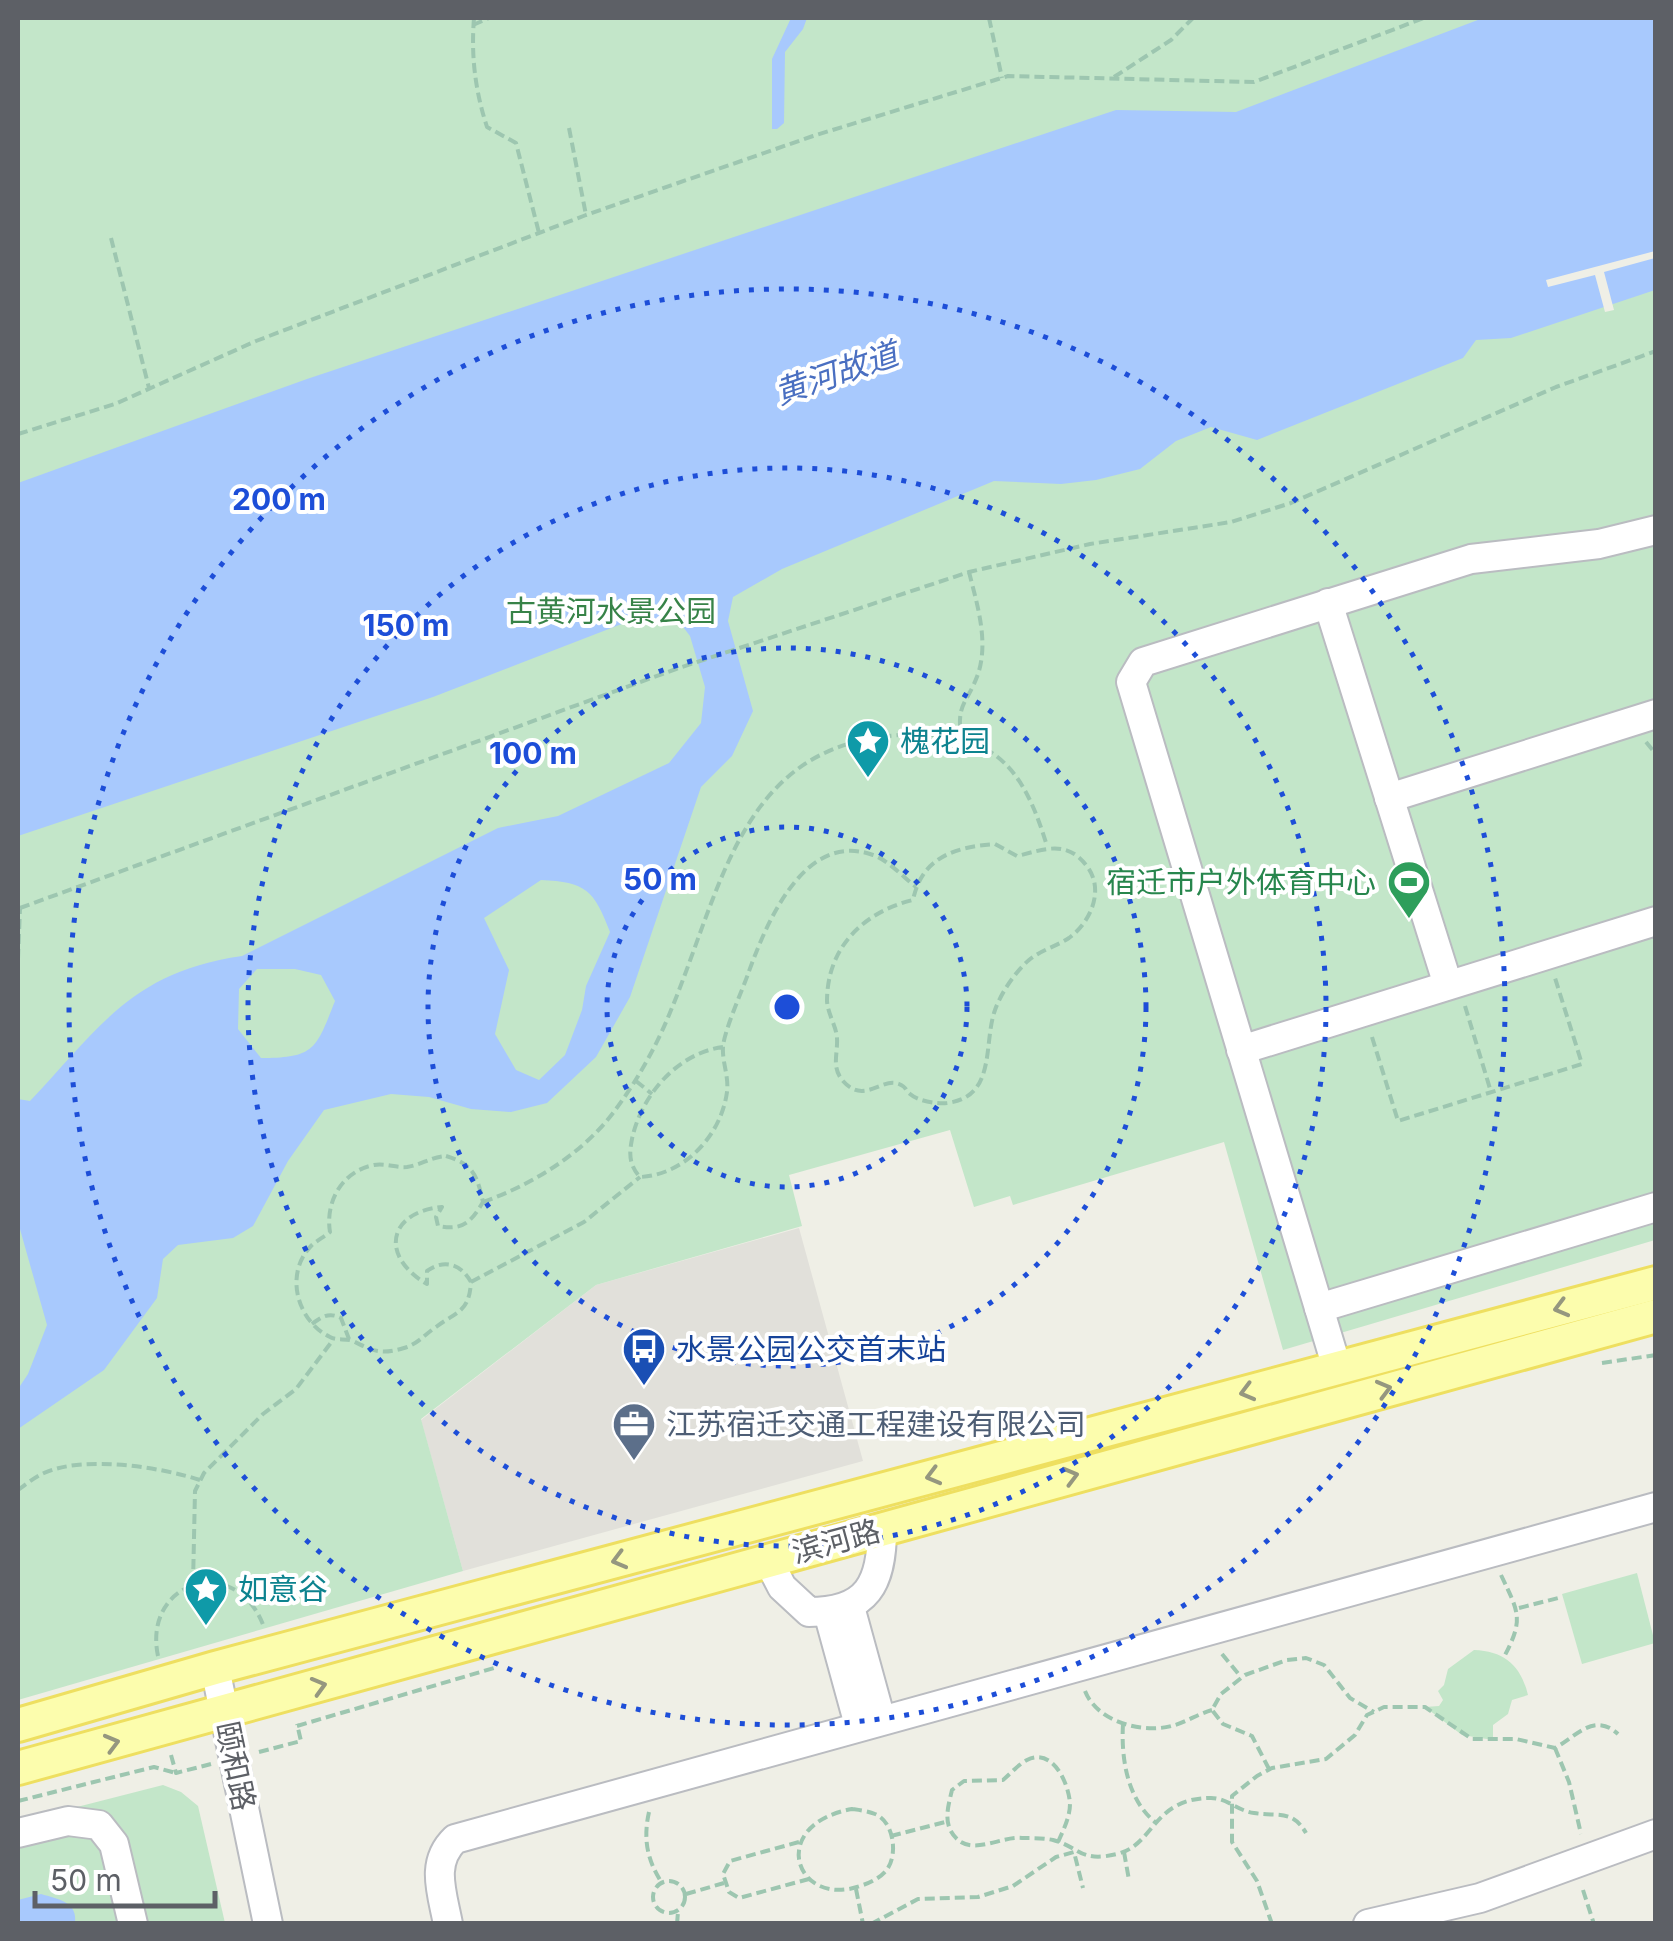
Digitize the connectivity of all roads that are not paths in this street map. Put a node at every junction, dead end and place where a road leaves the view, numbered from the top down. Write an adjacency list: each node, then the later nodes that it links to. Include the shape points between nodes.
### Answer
1 (1656, 530): 2 (street, via 1600,544 1471,558)
2 (1328, 603): 4 (street); 7 (street, via 1143,662 1131,682)
3 (1656, 714): 4 (street)
4 (1389, 798): 6 (street)
5 (1656, 921): 6 (street)
6 (1453, 984): 7 (street)
7 (1241, 1050): 10 (street)
8 (1656, 1207): 10 (street)
9 (1656, 1283): 14 (main road, 滨河路, one-way to 14)
10 (1319, 1308): 14 (street)
11 (1656, 1316): 13 (main road, 滨河路)
12 (1656, 1324): 13 (main road)
13 (1496, 1358): 16 (main road, 滨河路, one-way to 13)
14 (1337, 1368): 19 (main road, 滨河路, one-way to 19)
15 (1656, 1507): 21 (street)
16 (882, 1528): 17 (main road, 滨河路); 18 (street, via 872,1587)
17 (768, 1560): 18 (street, via 793,1601 809,1612); 20 (main road, 滨河路, one-way to 17)
18 (839, 1609): 21 (street)
19 (215, 1668): 20 (street, 颐和路); 22 (main road, 滨河路)
20 (226, 1712): 23 (main road, 滨河路, one-way to 20); 27 (street, 颐和路)
21 (870, 1722): 28 (street, via 455,1839 440,1864)
22 (18, 1724)
23 (18, 1768)
24 (18, 1832): 26 (street, via 68,1821 99,1824 114,1844)
25 (1656, 1834): 29 (street, via 1480,1898)
26 (133, 1924)
27 (268, 1924)
28 (448, 1924)
29 (1368, 1924)

